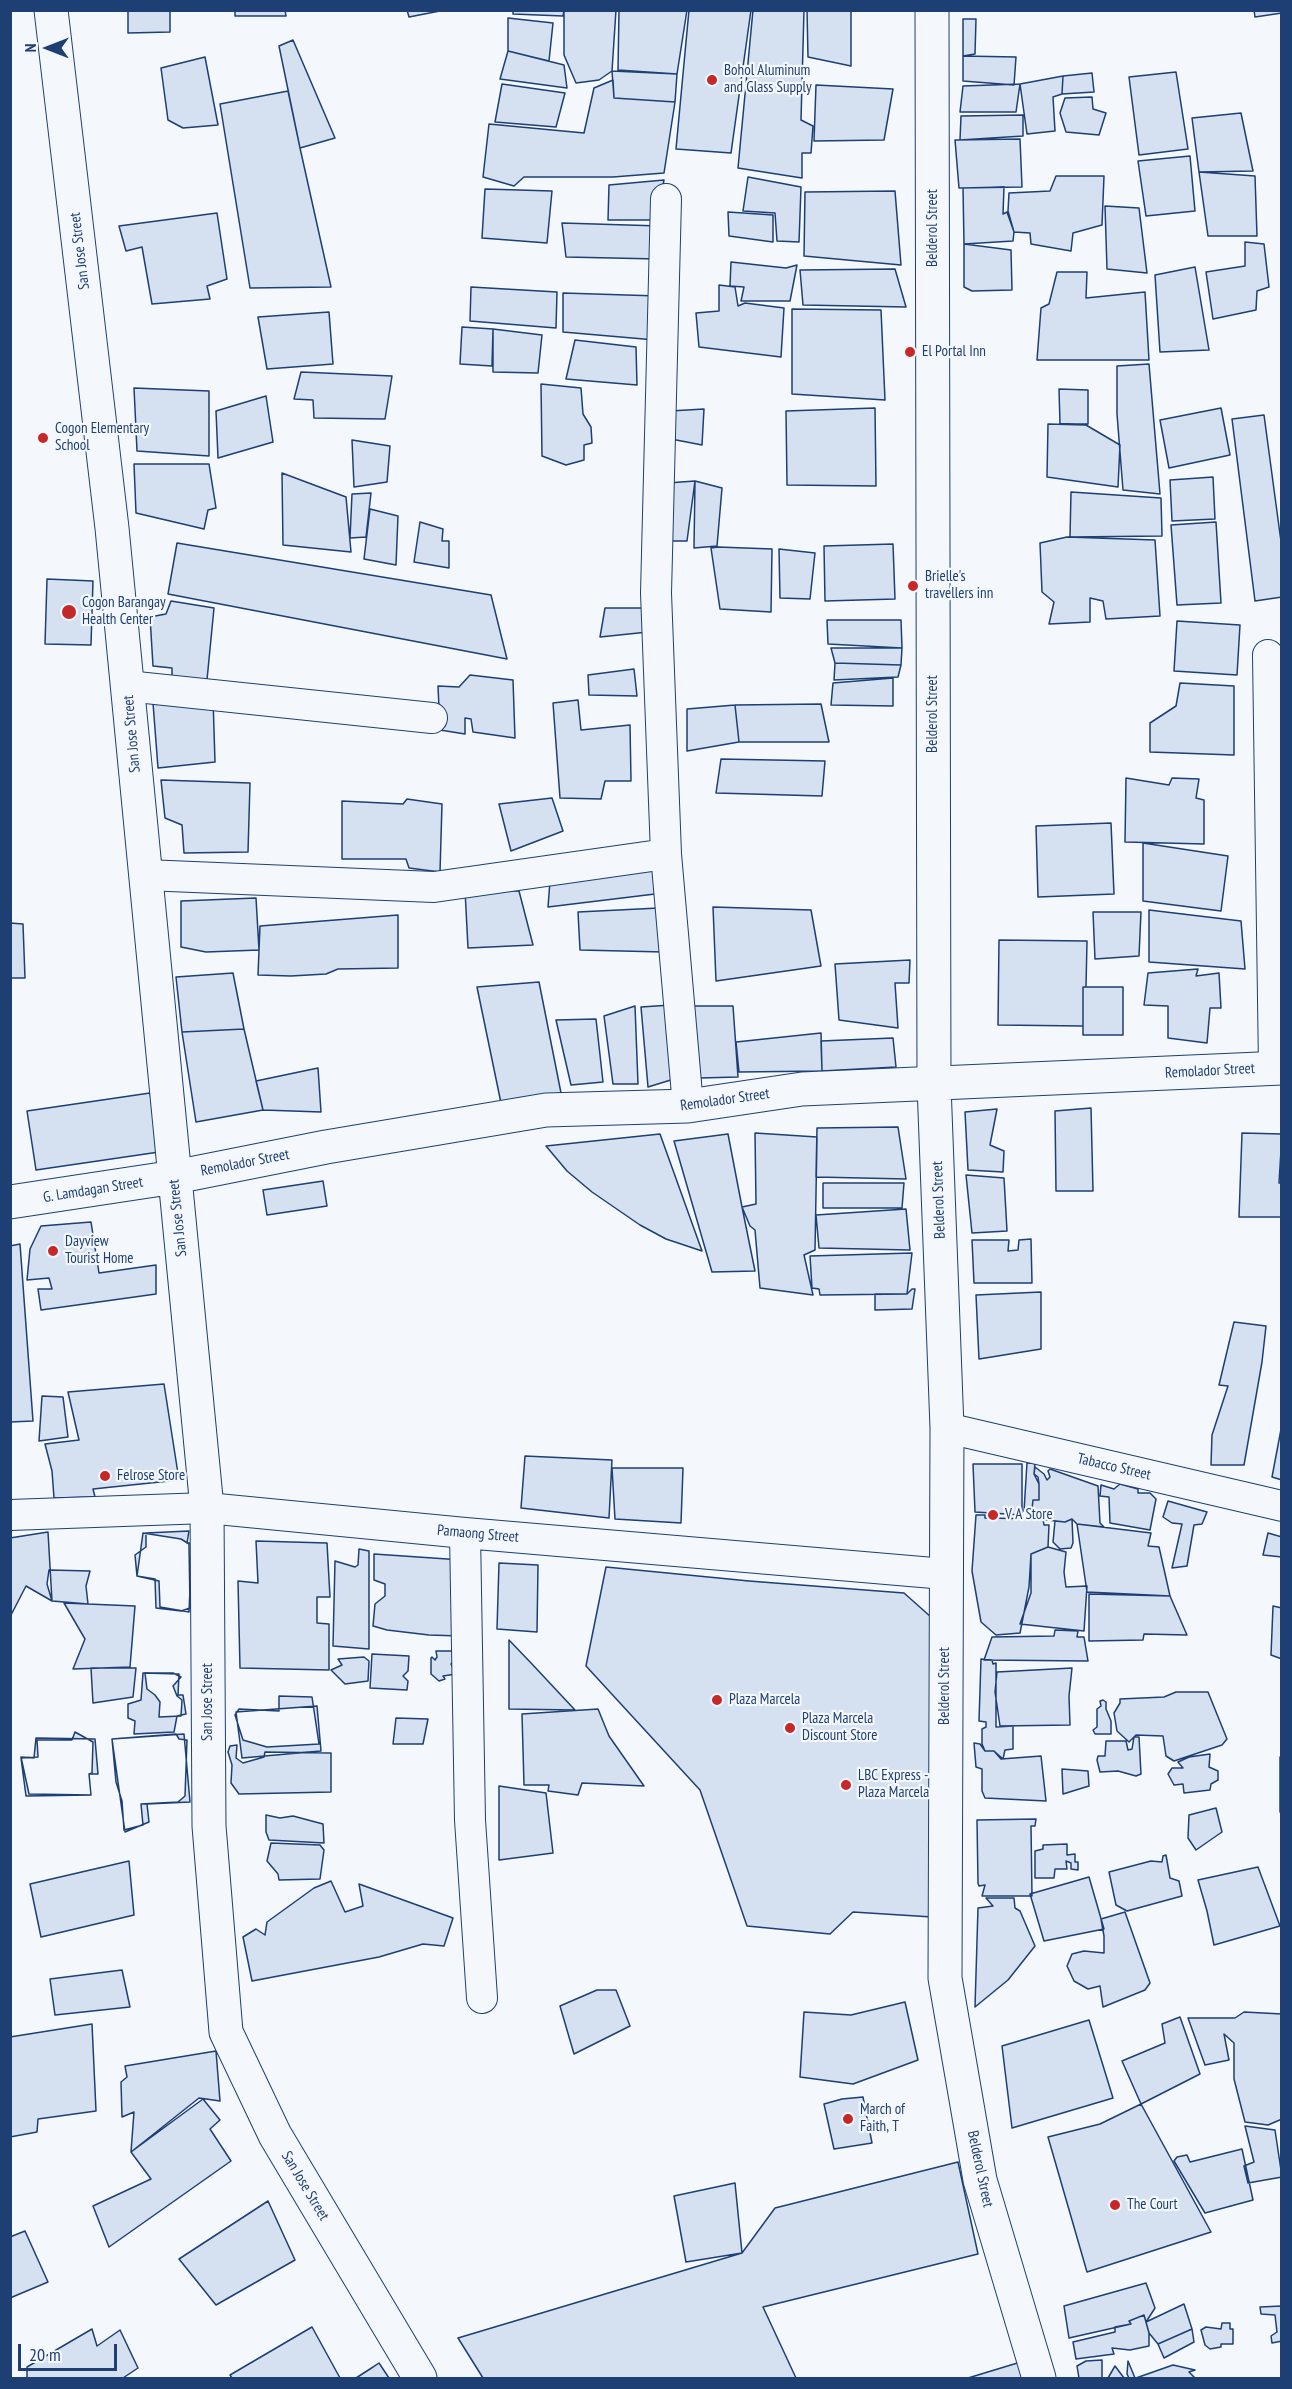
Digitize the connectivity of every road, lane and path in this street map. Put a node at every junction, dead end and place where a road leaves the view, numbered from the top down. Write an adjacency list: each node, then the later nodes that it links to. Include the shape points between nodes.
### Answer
1 (51, 10): 5 (street, San Jose Street)
2 (932, 10): 10 (street, Belderol Street)
3 (666, 199): 7 (street, via 656,593)
4 (1268, 655): 9 (street)
5 (127, 686): 6 (street); 8 (street, San Jose Street)
6 (432, 718)
7 (666, 854): 8 (street, via 434,887); 11 (street)
8 (146, 875): 12 (street, San Jose Street)
9 (1278, 1068): 10 (street, Remolador Street)
10 (934, 1085): 11 (street, Remolador Street, via 802,1089); 14 (street, Belderol Street)
11 (688, 1106): 12 (street, Remolador Street, via 546,1110)
12 (175, 1177): 13 (street, G. Lamdagan Street); 16 (street, San Jose Street)
13 (10, 1202)
14 (947, 1428): 15 (street, Tabacco Street); 19 (street, Belderol Street)
15 (1281, 1506)
16 (207, 1508): 17 (street, Pamaong Street); 18 (street, Pamaong Street); 21 (street, San Jose Street, via 209,1826 226,2032 275,2135)
17 (10, 1515)
18 (465, 1533): 19 (street, Pamaong Street); 20 (street, via 470,1820)
19 (945, 1574): 22 (street, Belderol Street, via 945,1978 980,2180)
20 (482, 1998)
21 (420, 2379)
22 (1039, 2379)

